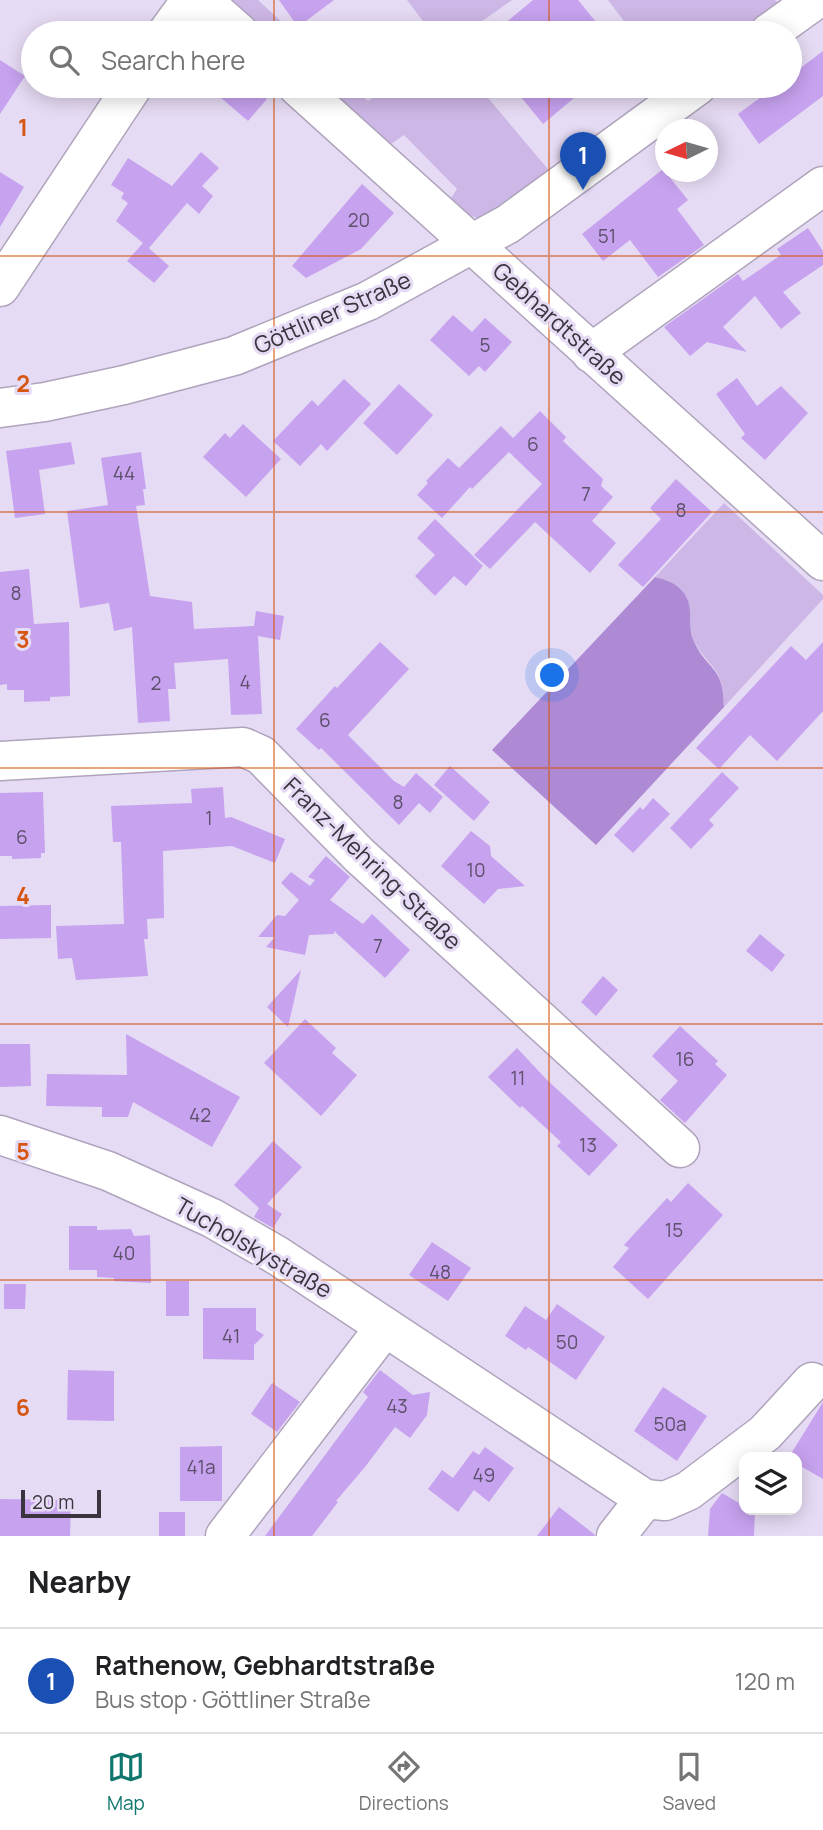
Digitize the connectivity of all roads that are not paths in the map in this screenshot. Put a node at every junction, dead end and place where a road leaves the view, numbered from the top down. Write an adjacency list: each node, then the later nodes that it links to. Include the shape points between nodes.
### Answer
1 (191, 0): 4 (street)
2 (202, 0): 5 (street)
3 (815, 0): 6 (street)
4 (176, 21)
5 (226, 21)
6 (786, 21)
7 (124, 98): 12 (street)
8 (310, 98): 11 (street, Gebhardtstraße)
9 (681, 98): 11 (street, Göttliner Straße, via 508,224)
10 (823, 186): 13 (street)
11 (472, 244): 13 (street, Gebhardtstraße); 14 (street, Göttliner Straße, via 368,301 234,356 124,385)
12 (0, 286)
13 (591, 353): 15 (street, Gebhardtstraße)
14 (0, 408)
15 (823, 561)
16 (0, 761): 18 (street, Franz-Mehring-Straße, via 243,747 261,755 359,855)
17 (0, 1135): 19 (street, Tucholskystraße, via 108,1171 212,1218)
18 (680, 1147)
19 (385, 1327): 21 (street, Tucholskystraße); 22 (street)
20 (812, 1382): 21 (street, via 765,1433 688,1491 666,1501)
21 (645, 1499): 23 (street)
22 (225, 1536)
23 (615, 1536)

